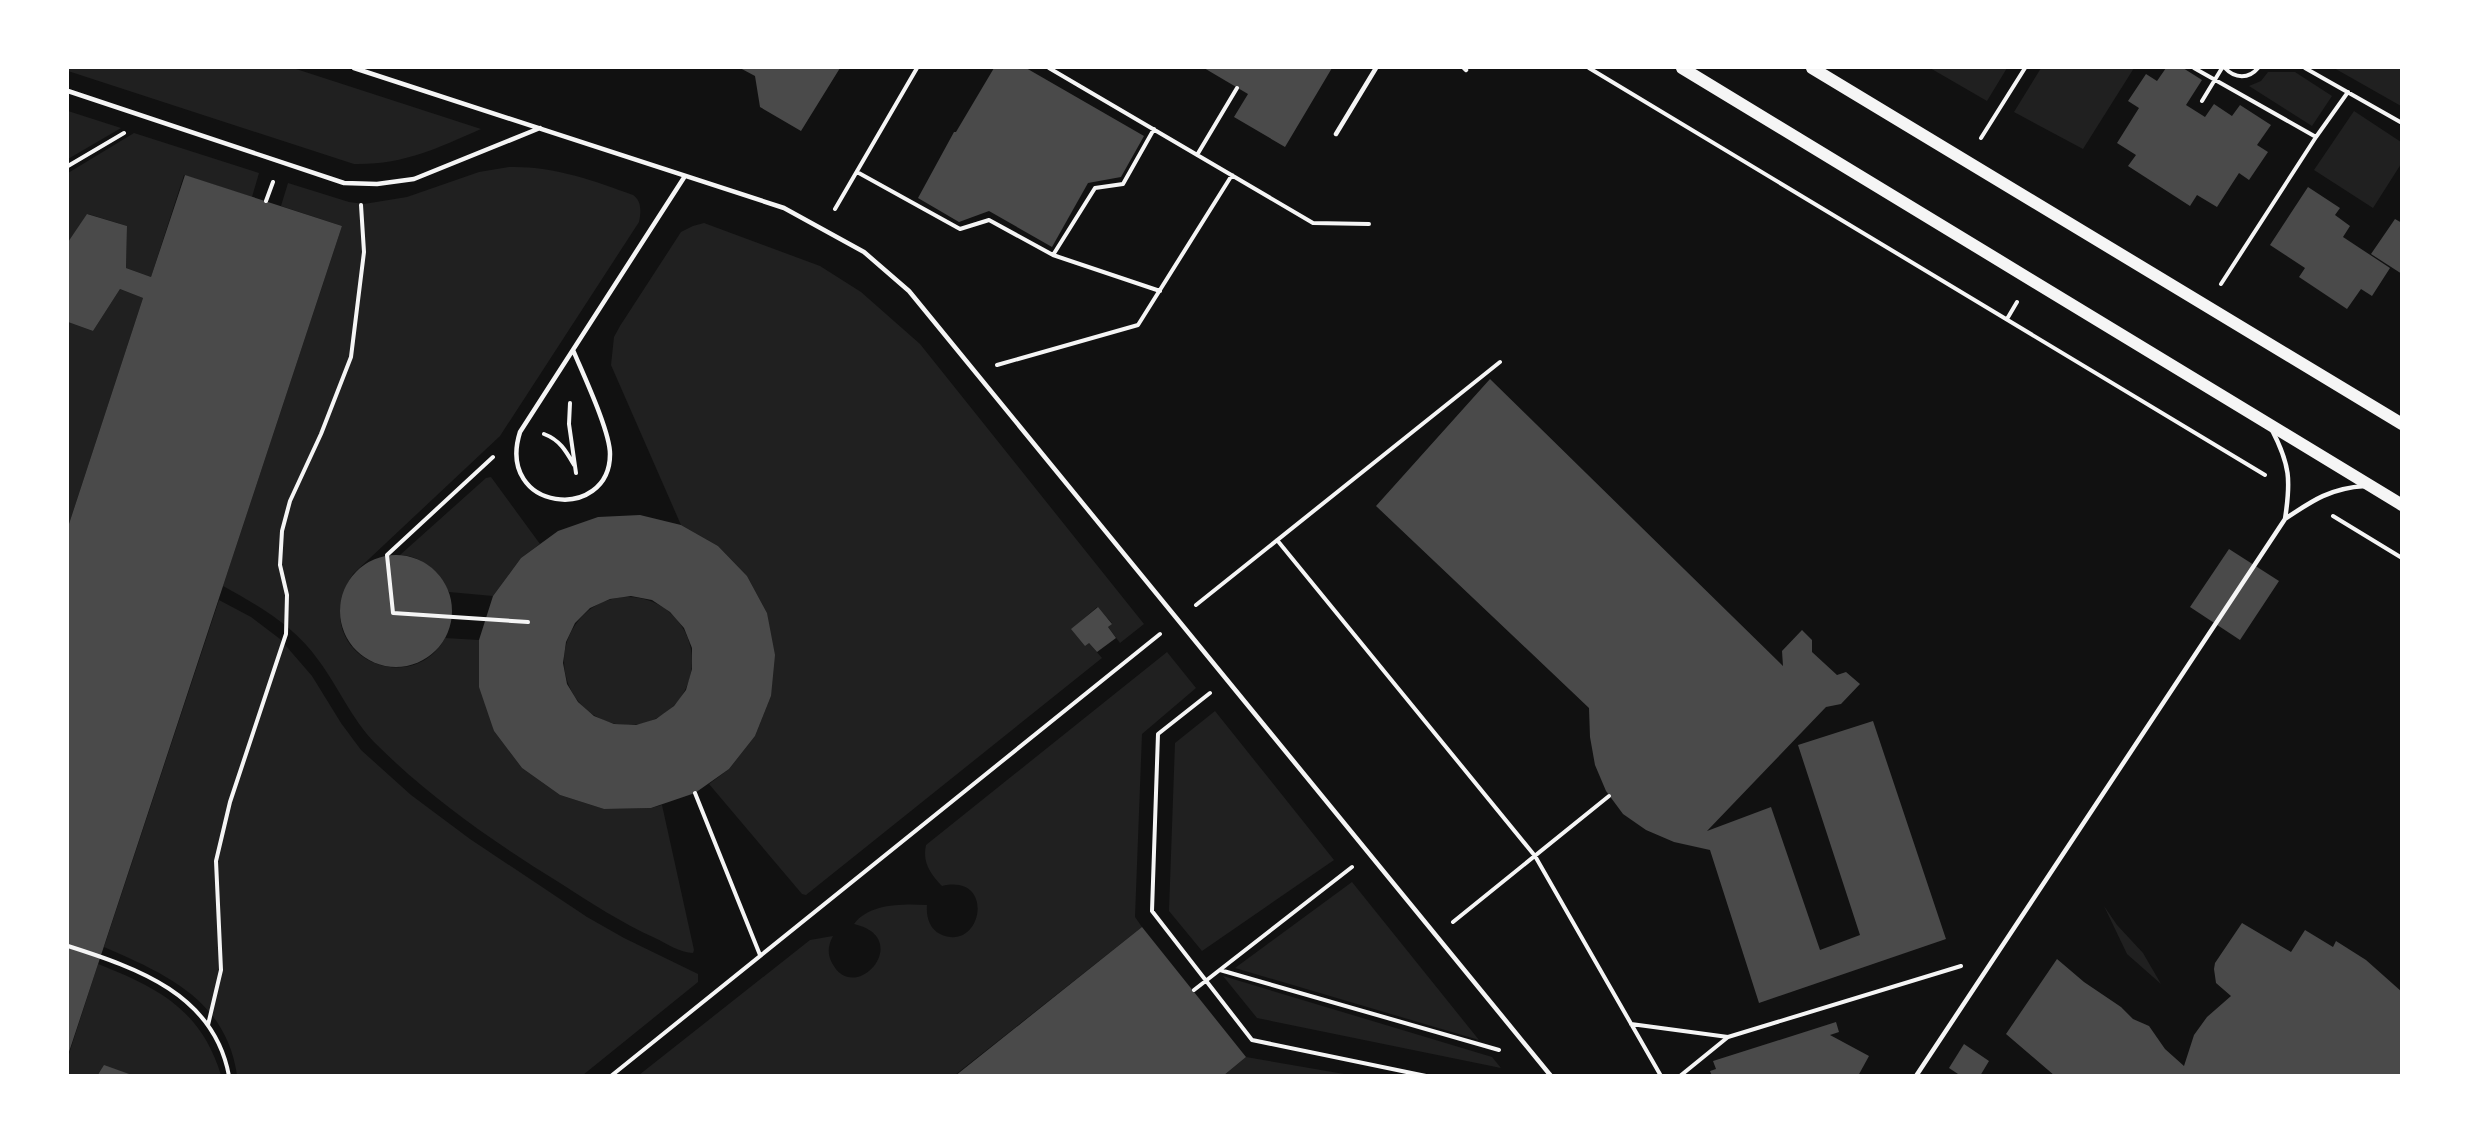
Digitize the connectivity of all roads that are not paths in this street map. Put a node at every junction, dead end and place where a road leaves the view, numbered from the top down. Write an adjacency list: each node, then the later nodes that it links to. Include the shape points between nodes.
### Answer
1 (354, 68): 6 (lane)
2 (1376, 68): 7 (lane)
3 (1682, 68): 10 (main road)
4 (1812, 68): 11 (main road)
5 (68, 91): 6 (lane, via 344,183 377,184 414,178)
6 (540, 128): 8 (lane)
7 (1336, 134)
8 (685, 176): 9 (lane); 16 (lane, via 784,208 864,252 909,291)
9 (573, 350): 9 (lane, via 607,437 609,466 594,490 581,497 557,501 533,490 522,479 515,458 520,432)
10 (2269, 424): 12 (main road); 14 (lane, via 2289,473)
11 (2402, 424)
12 (2370, 486): 13 (main road); 14 (lane, via 2326,493)
13 (2402, 505)
14 (2285, 519): 15 (lane)
15 (1919, 1074)
16 (1551, 1076)

